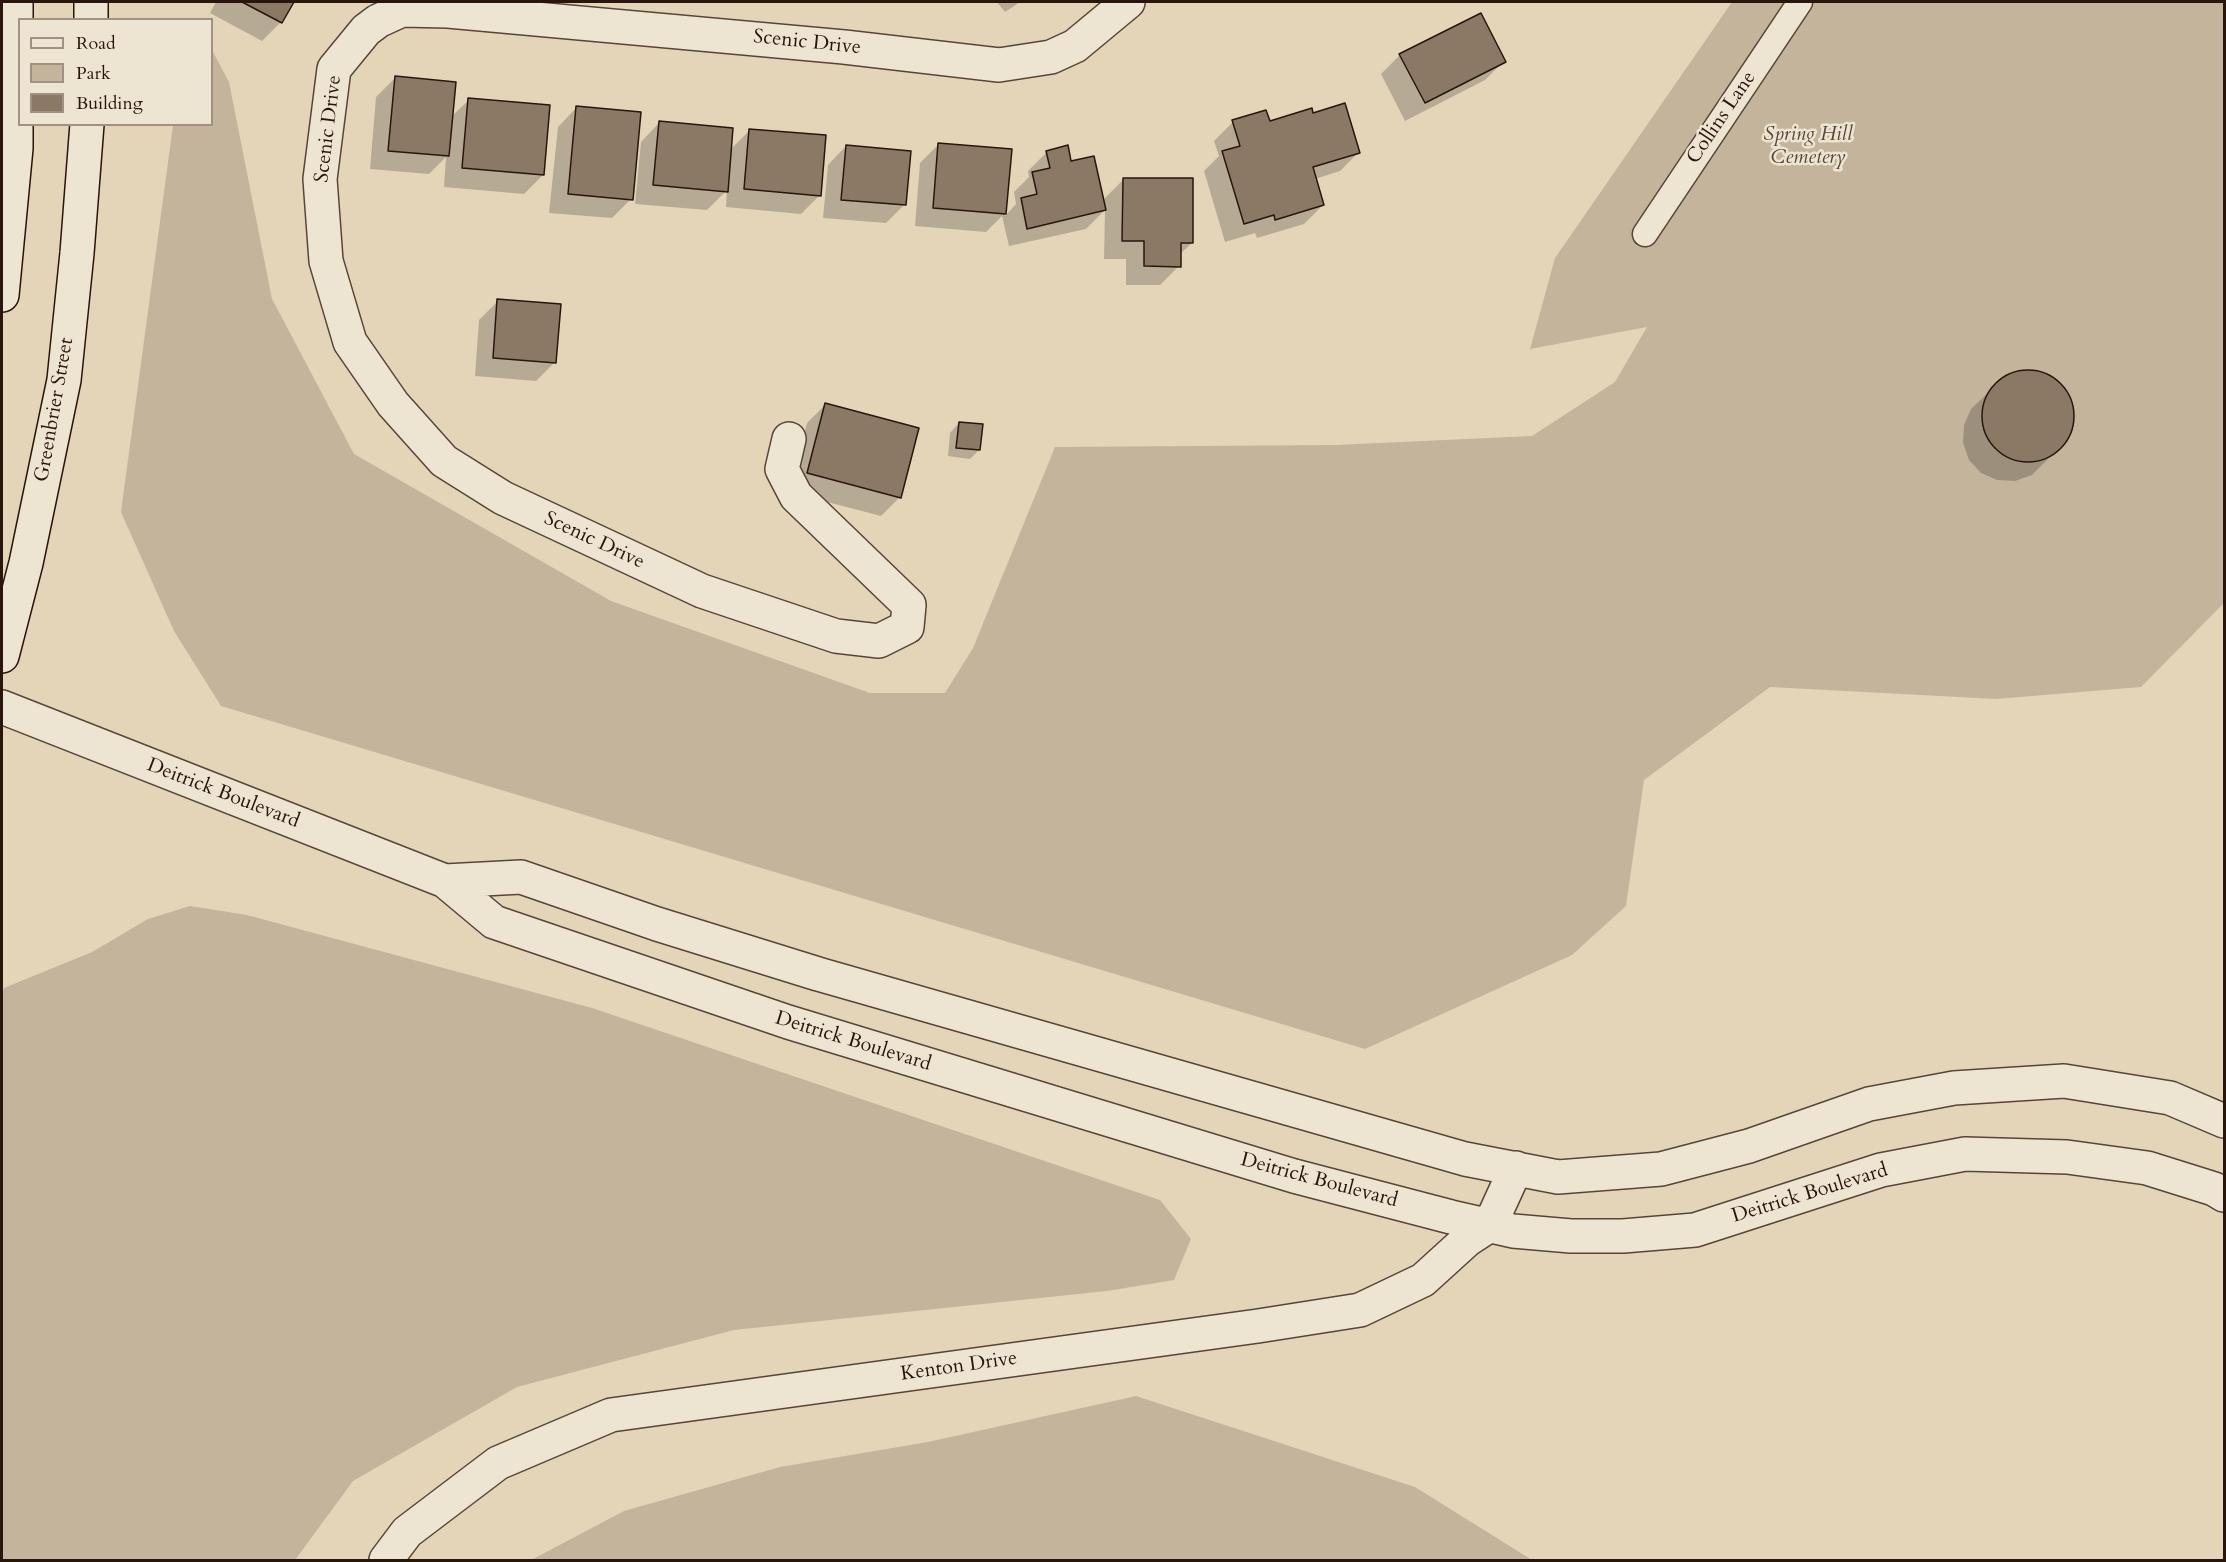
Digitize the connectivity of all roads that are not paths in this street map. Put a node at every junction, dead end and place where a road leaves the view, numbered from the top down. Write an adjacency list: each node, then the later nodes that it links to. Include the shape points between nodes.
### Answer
1 (16, 2): 8 (street, via 16,148)
2 (91, 2): 5 (street)
3 (1128, 2): 9 (street, Scenic Drive, via 1074,46 1051,57 999,65 844,46 402,10 366,30 334,69 320,179 326,261 350,342 393,404 444,461 502,498 702,591 836,636 879,641 908,627 909,605 796,496 782,469)
4 (1800, 2): 7 (lane, Collins Lane)
5 (91, 18)
6 (87, 126): 10 (street, Greenbrier Street, via 64,380 26,563)
7 (1645, 234)
8 (2, 295)
9 (789, 439)
10 (2, 656)
11 (2, 706): 12 (street, Deitrick Boulevard)
12 (445, 881): 14 (street, Deitrick Boulevard, via 521,877 818,974 1465,1159); 16 (street, Deitrick Boulevard, via 494,922 788,1022 1294,1176)
13 (2224, 1121): 14 (street, Deitrick Boulevard, via 2170,1098 2064,1081 1954,1088 1869,1104 1749,1146 1661,1169 1558,1177)
14 (1516, 1168): 16 (street)
15 (2224, 1195): 16 (street, Deitrick Boulevard, via 2147,1168 2067,1157 1965,1154 1881,1170 1695,1230 1571,1236)
16 (1490, 1225): 17 (street, Kenton Drive, via 1423,1280 1360,1310 611,1415 498,1463 407,1532)
17 (386, 1560)

